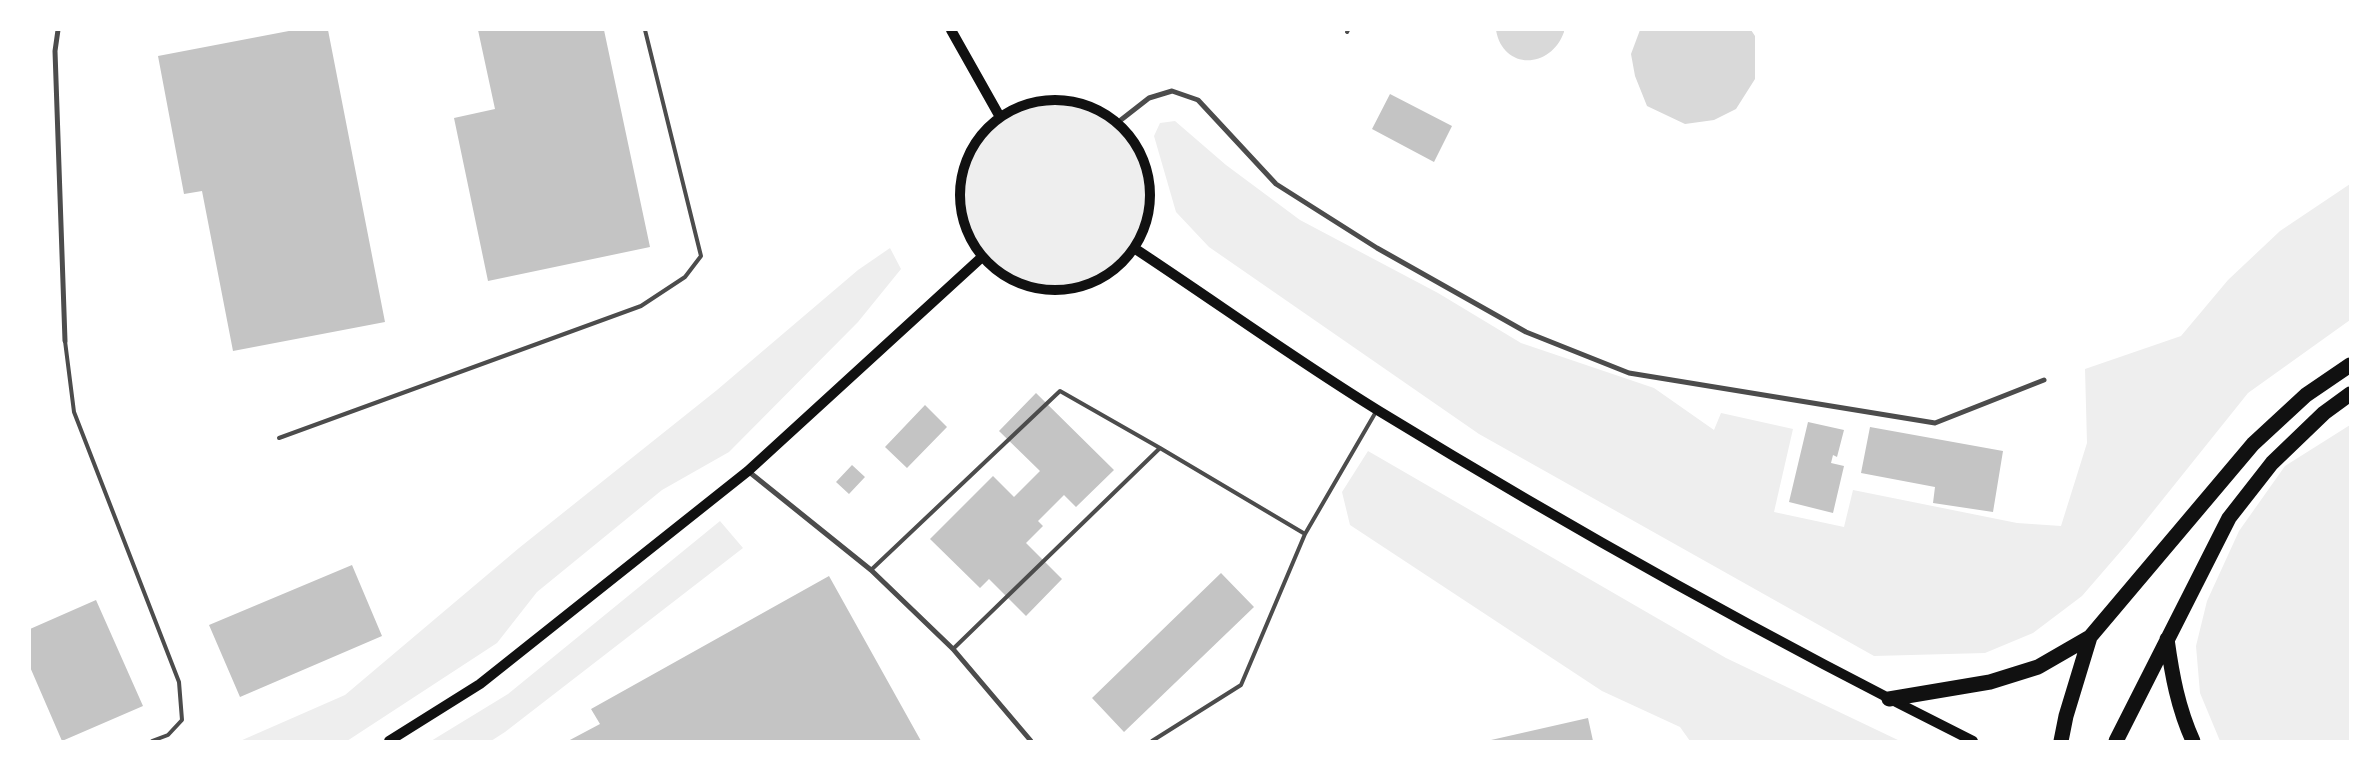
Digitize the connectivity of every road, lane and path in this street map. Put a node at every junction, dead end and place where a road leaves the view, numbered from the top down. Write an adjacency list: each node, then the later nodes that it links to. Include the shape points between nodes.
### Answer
1 (58, 30): 8 (street, via 55,51)
2 (645, 30): 13 (lane, via 701,256 685,276 641,306)
3 (951, 30): 4 (main road)
4 (1000, 116): 5 (main road, via 1024,104 1050,99 1086,105); 7 (main road, via 977,140 961,174 962,218 969,239)
5 (1117, 123): 6 (main road, via 1139,150 1150,182 1148,217); 10 (street, via 1149,98 1172,92 1198,100 1276,184 1377,248 1526,332 1629,373 1935,423)
6 (1134, 248): 7 (main road, via 1110,274 1060,291 1025,286 994,269); 12 (main road)
7 (982, 257): 15 (main road)
8 (65, 341): 22 (lane, via 74,412 179,682 182,720 168,735)
9 (2350, 365): 18 (highway, via 2306,395 2253,444)
10 (2044, 380)
11 (2350, 394): 19 (highway, via 2324,413 2272,463 2229,518)
12 (1377, 410): 16 (lane); 21 (main road, via 1611,548)
13 (279, 438)
14 (1160, 448): 16 (lane); 17 (lane, via 1060,391); 20 (lane)
15 (748, 471): 17 (street); 23 (main road, via 480,684)
16 (1305, 534): 25 (lane, via 1241,684)
17 (872, 570): 20 (street)
18 (2090, 637): 21 (highway, via 2038,667 1990,682); 27 (highway)
19 (2167, 639): 28 (highway); 29 (highway, via 2174,684)
20 (953, 649): 24 (street)
21 (1889, 699): 26 (main road)
22 (152, 741)
23 (389, 741)
24 (1031, 741)
25 (1152, 741)
26 (1973, 741)
27 (2061, 741)
28 (2116, 741)
29 (2193, 741)

